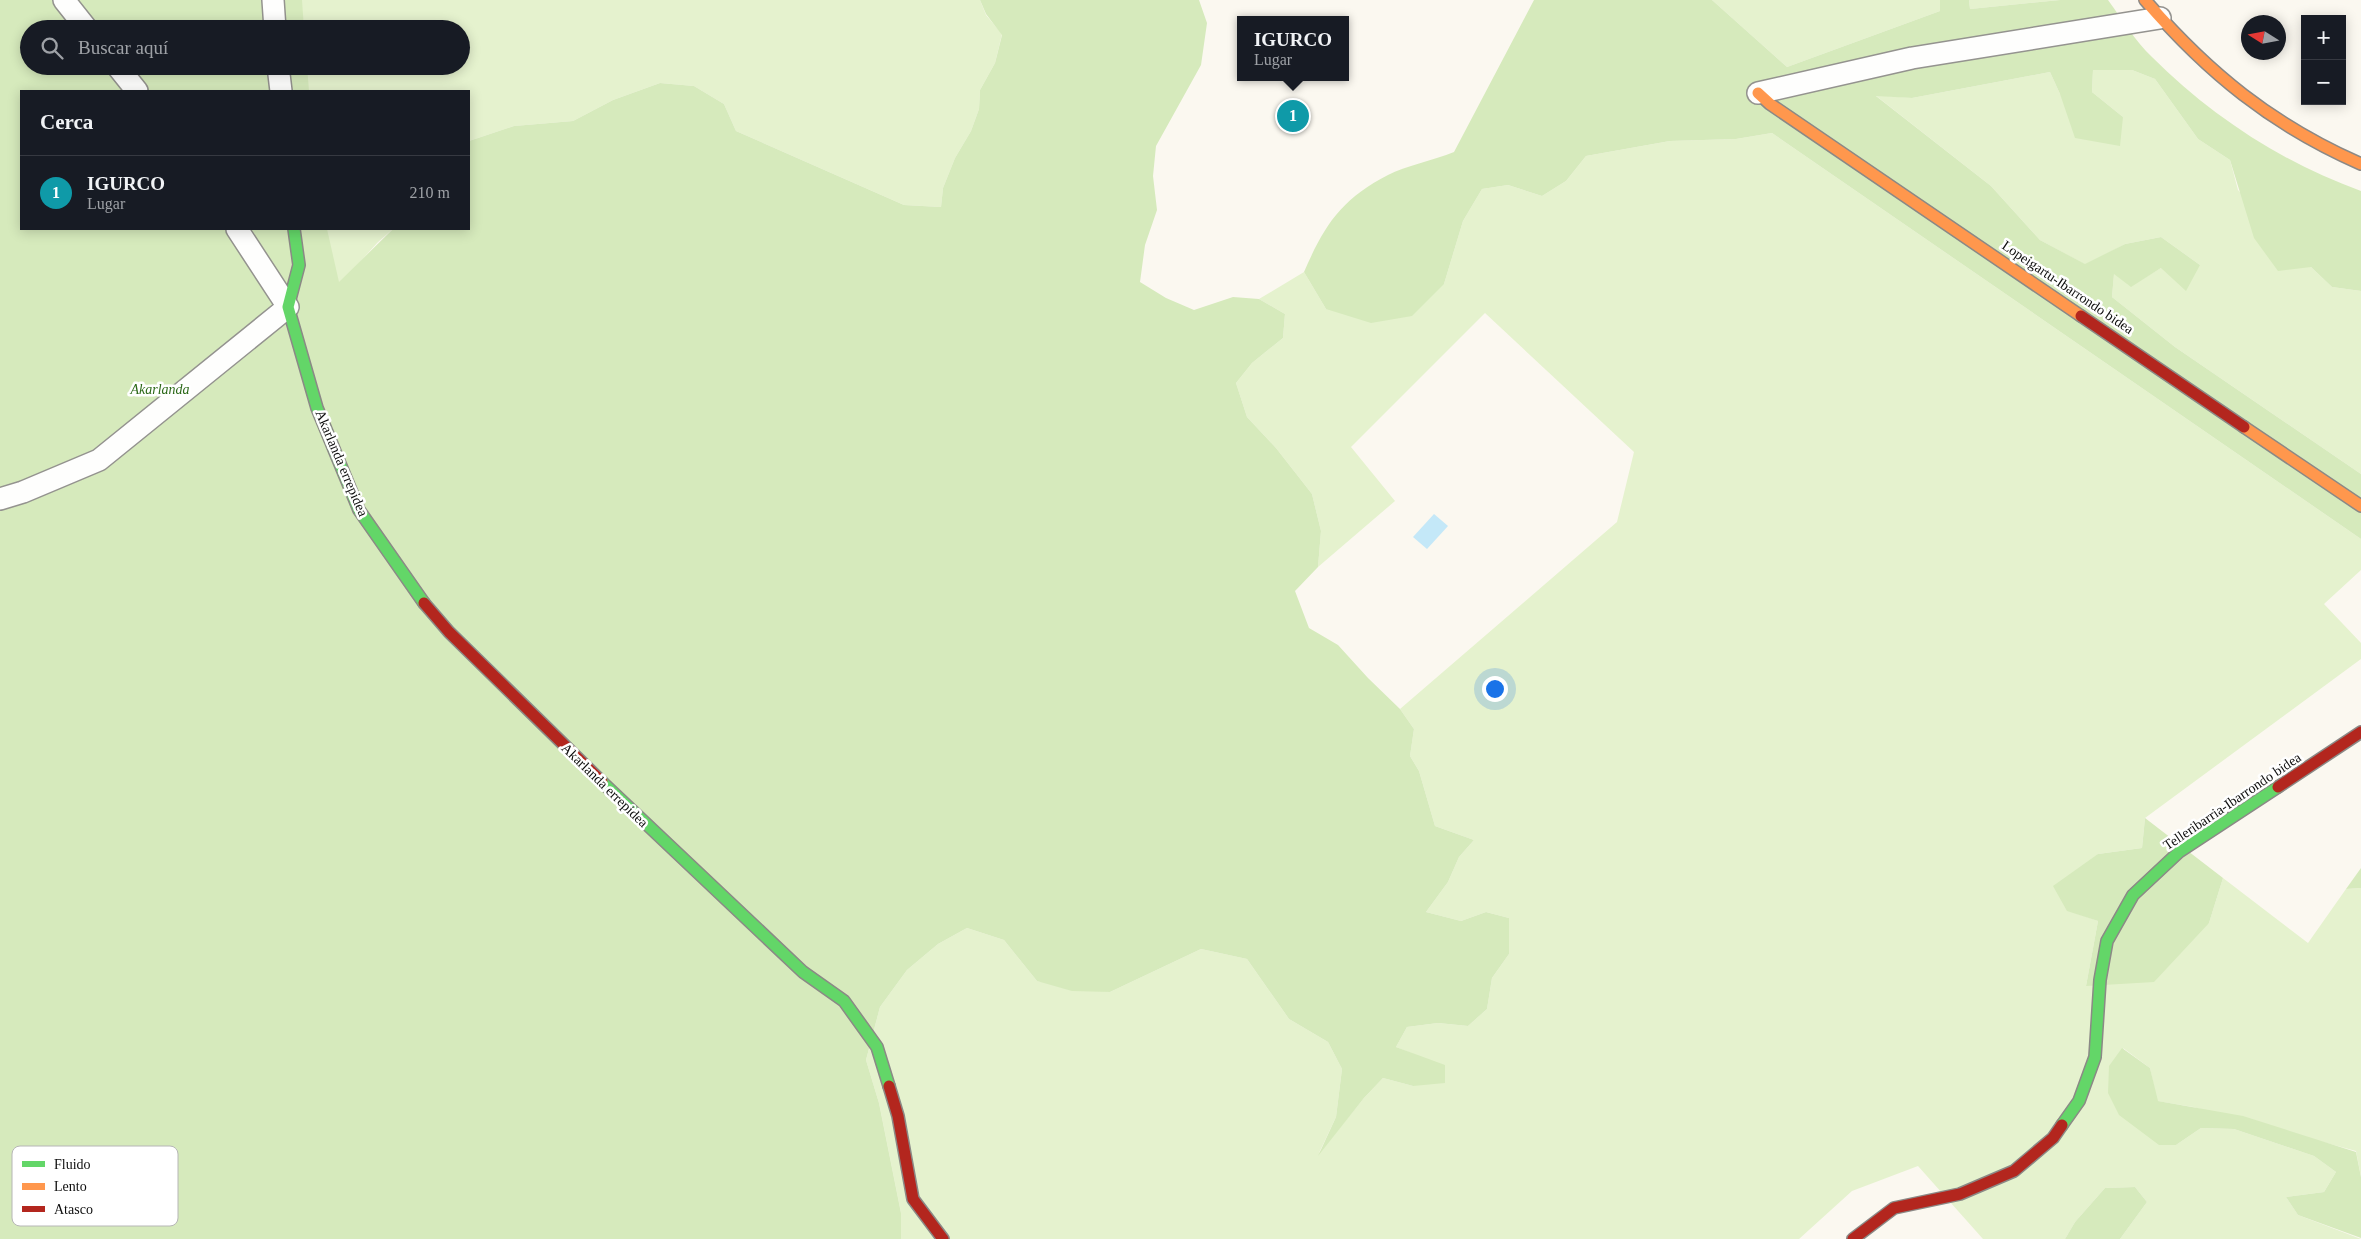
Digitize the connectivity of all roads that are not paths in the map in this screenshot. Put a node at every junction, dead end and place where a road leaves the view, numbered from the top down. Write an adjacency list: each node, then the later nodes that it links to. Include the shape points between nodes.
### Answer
1 (64, 0): 5 (street)
2 (273, 0): 6 (street)
3 (2145, 0): 4 (street)
4 (2160, 18): 11 (street, via 1912,58); 12 (street, via 2179,41 2232,90 2285,126)
5 (80, 20)
6 (274, 20)
7 (124, 75): 9 (street)
8 (279, 75): 10 (street)
9 (136, 90)
10 (281, 90)
11 (1758, 93): 17 (street, Lopeigartu-Ibarrondo bidea)
12 (2361, 164)
13 (238, 230): 15 (street, Akarlanda errepidea)
14 (294, 230): 15 (street, via 299,265)
15 (288, 307): 16 (street, via 99,460); 19 (street, Akarlanda errepidea, via 318,408 358,510 431,613 740,914 803,972 844,1001 877,1047 898,1116 913,1199)
16 (0, 499)
17 (2361, 506)
18 (2361, 732): 20 (street, Telleribarria-Ibarrondo bidea, via 2179,852 2133,895 2107,941 2100,980 2095,1057 2079,1101 2052,1138 2014,1171 1960,1194 1894,1208)
19 (943, 1239)
20 (1853, 1239)

